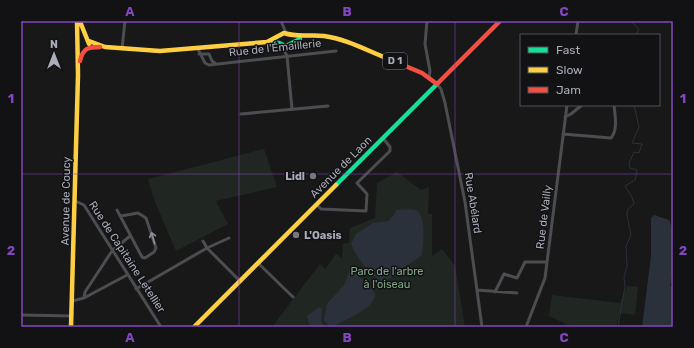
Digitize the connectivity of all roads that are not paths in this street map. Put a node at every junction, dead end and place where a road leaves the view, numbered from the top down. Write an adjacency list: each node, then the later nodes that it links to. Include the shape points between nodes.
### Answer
1 (77, 21): 12 (main road, Avenue de Coucy)
2 (81, 21): 14 (main road)
3 (125, 21): 19 (street)
4 (281, 21): 8 (street)
5 (427, 21): 25 (street, via 425,44)
6 (500, 21): 26 (main road, Avenue de Laon)
7 (578, 21): 9 (street)
8 (282, 27): 10 (street); 11 (street)
9 (577, 34)
10 (289, 35): 11 (main road); 16 (main road); 17 (main road, D 1, via 329,36)
11 (280, 36): 13 (main road); 15 (main road)
12 (78, 40): 14 (main road, via 82,37); 18 (main road, Avenue de Coucy)
13 (267, 42): 15 (main road); 20 (main road)
14 (87, 44): 18 (main road); 19 (main road); 24 (main road, Avenue de Coucy, via 80,58)
15 (280, 44): 16 (main road); 22 (street)
16 (290, 44): 17 (main road, D 1, via 297,39 316,38); 22 (street)
17 (351, 44): 25 (main road, D 1, via 392,59)
18 (77, 46): 24 (main road, Avenue de Coucy)
19 (122, 50): 20 (main road, via 160,51 182,48)
20 (200, 51): 23 (street, Rue de l'Émaillerie, via 210,54 212,62); 23 (street, Rue de l'Émaillerie, via 207,64)
21 (336, 51): 22 (street, Rue de l'Émaillerie)
22 (286, 55): 23 (street, Rue de l'Émaillerie); 31 (street)
23 (216, 64)
24 (78, 75): 36 (main road, Avenue de Coucy)
25 (429, 78): 26 (main road, D 1)
26 (437, 84): 35 (main road, Avenue de Laon); 50 (street, Rue Abélard, via 441,88 445,103 465,202)
27 (328, 106): 31 (street)
28 (567, 106): 33 (street, Rue de Vailly)
29 (581, 106): 33 (street)
30 (614, 106): 34 (street, via 616,120 614,136 611,138)
31 (292, 109): 32 (street)
32 (241, 114)
33 (565, 117): 34 (street, Rue de Vailly)
34 (563, 134): 45 (street, Rue de Vailly)
35 (383, 138): 37 (main road, Avenue de Laon); 37 (street, via 390,151 357,183 367,194 366,211 321,209)
36 (75, 201): 44 (street, Rue de Capitaine Letellier, via 84,205); 55 (main road, Avenue de Coucy)
37 (316, 205): 46 (main road, Avenue de Laon)
38 (117, 210): 39 (street)
39 (121, 216): 40 (street); 40 (street, one-way to 39, via 142,257 145,258 154,252 156,248 146,218 138,213)
40 (130, 236): 44 (street)
41 (229, 238): 43 (street)
42 (203, 241): 43 (street)
43 (207, 248): 48 (street); 49 (street)
44 (112, 251): 47 (street, Rue de Capitaine Letellier); 54 (street, via 85,292)
45 (547, 262): 51 (street, via 525,262 517,278 504,274); 58 (street, Rue de Vailly, via 543,284)
46 (258, 263): 48 (main road, Avenue de Laon); 53 (street)
47 (127, 275): 49 (street, Rue de Capitaine Letellier); 54 (street)
48 (240, 281): 61 (main road, Avenue de Laon)
49 (136, 289): 60 (street, Rue de Capitaine Letellier)
50 (477, 290): 51 (street); 62 (street, Rue Abélard)
51 (495, 292): 52 (street)
52 (517, 293)
53 (293, 297)
54 (84, 298): 55 (street)
55 (72, 300): 57 (main road, Avenue de Coucy)
56 (21, 316): 57 (street)
57 (72, 316): 59 (main road, Avenue de Coucy)
58 (526, 326): 63 (street)
59 (71, 327)
60 (162, 327)
61 (194, 327)
62 (482, 327)
63 (532, 327)

